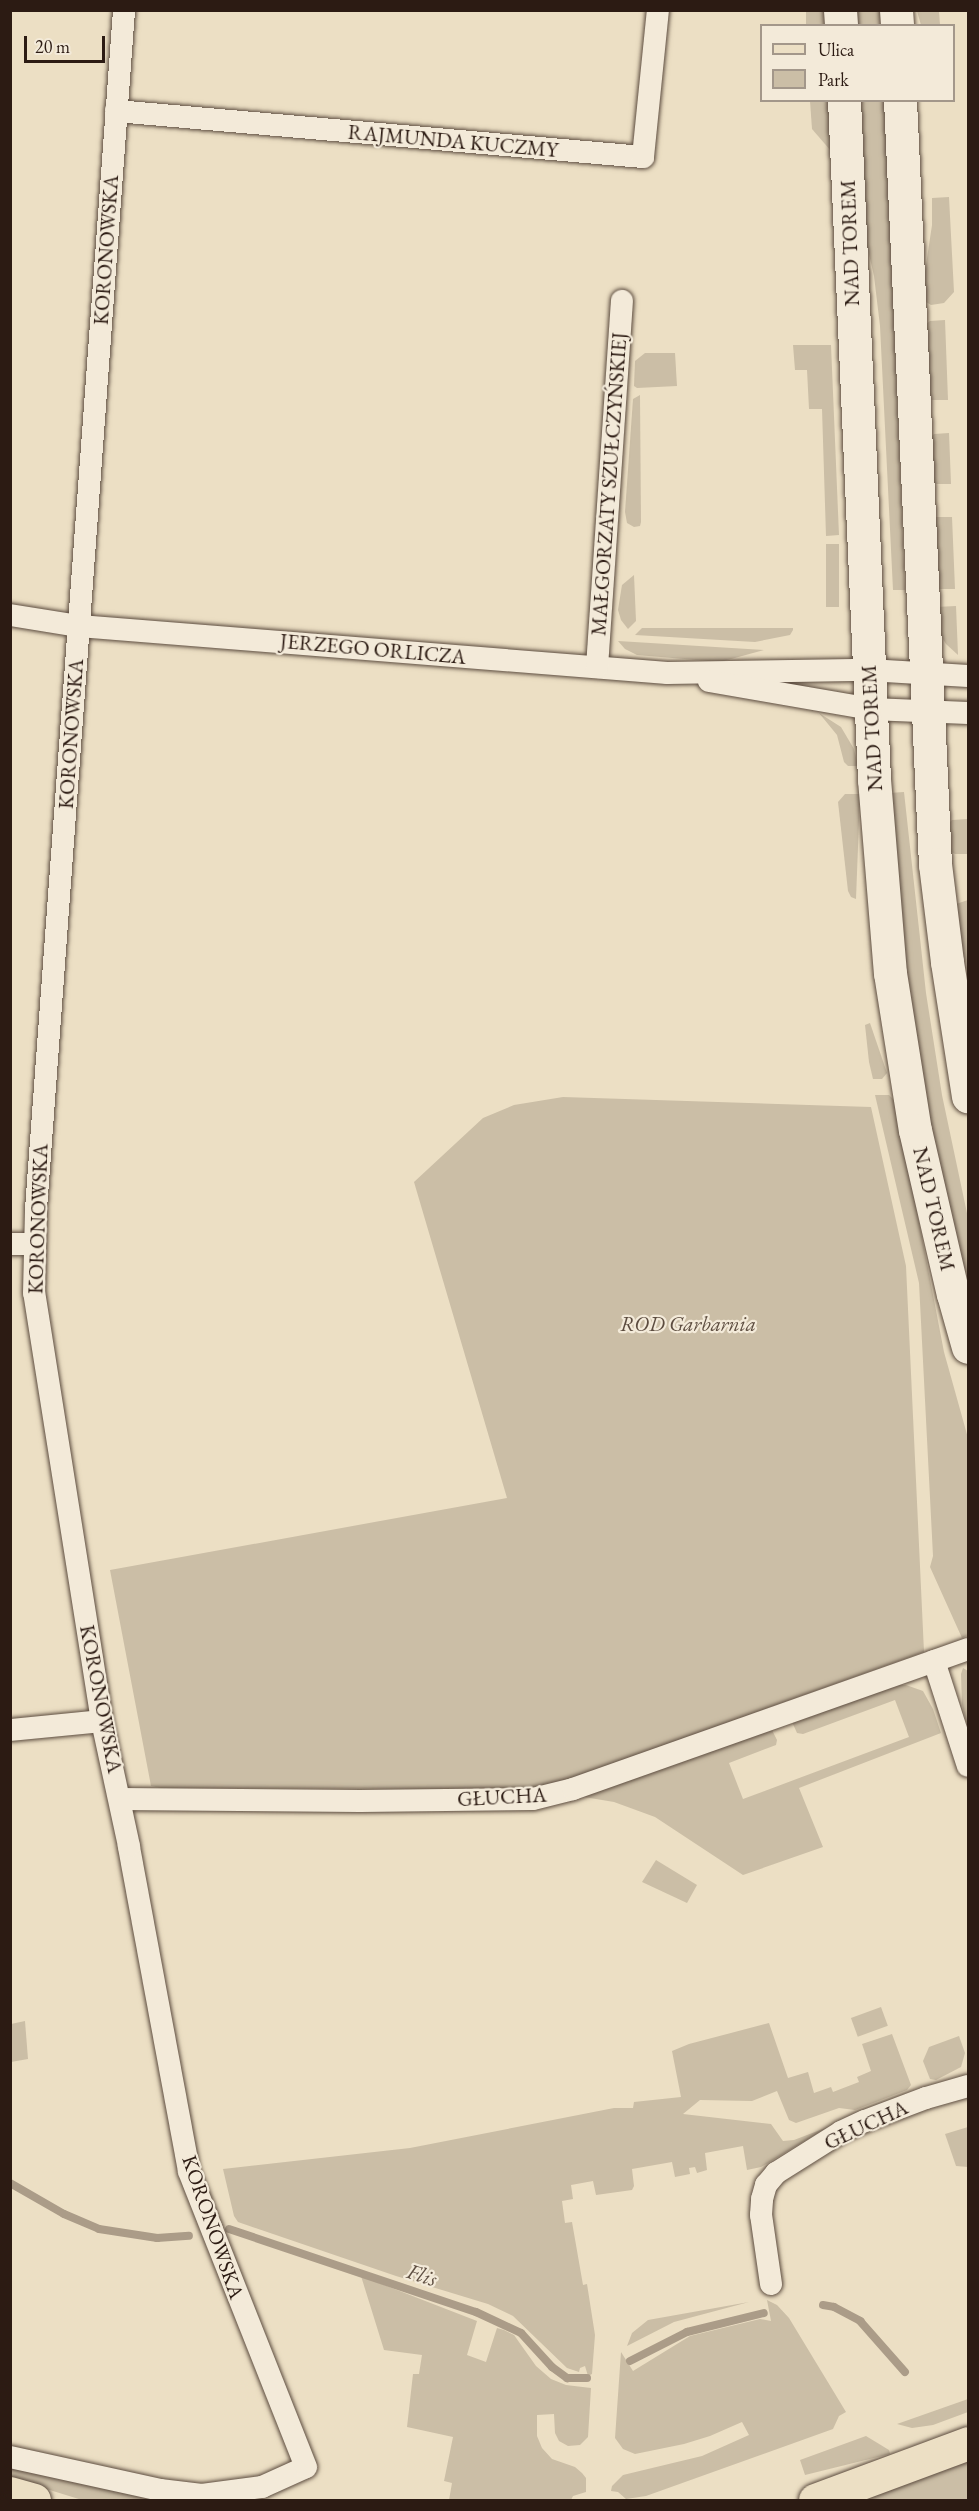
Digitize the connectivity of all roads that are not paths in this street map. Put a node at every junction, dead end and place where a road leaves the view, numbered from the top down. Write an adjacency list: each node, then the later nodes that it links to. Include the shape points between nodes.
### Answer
1 (124, 10): 5 (street, KORONOWSKA)
2 (658, 10): 5 (street, RAJMUNDA KUCZMY, via 644,157)
3 (844, 102): 10 (main road, NAD TOREM)
4 (900, 102): 12 (main road)
5 (116, 111): 8 (street, KORONOWSKA)
6 (622, 301): 9 (street, MAŁGORZATY SZUŁCZYŃSKIEJ)
7 (10, 615): 8 (street, JERZEGO ORLICZA)
8 (79, 626): 9 (street, JERZEGO ORLICZA); 19 (street, KORONOWSKA)
9 (597, 667): 11 (street, JERZEGO ORLICZA)
10 (869, 670): 11 (street, JERZEGO ORLICZA); 12 (street, JERZEGO ORLICZA); 14 (main road, NAD TOREM)
11 (667, 673): 14 (street, JERZEGO ORLICZA)
12 (925, 673): 13 (street, JERZEGO ORLICZA); 16 (main road)
13 (969, 676)
14 (871, 709): 16 (street, JERZEGO ORLICZA); 20 (main road, NAD TOREM, via 890,973 915,1130)
15 (969, 712): 16 (street, JERZEGO ORLICZA)
16 (927, 713): 17 (main road, via 935,864)
17 (969, 1096)
18 (10, 1244): 19 (street)
19 (34, 1244): 23 (street, KORONOWSKA, via 38,1331)
20 (969, 1347)
21 (969, 1649): 22 (street, GŁUCHA)
22 (934, 1661): 25 (street); 26 (street, GŁUCHA, via 573,1789 532,1799)
23 (102, 1721): 24 (street); 26 (street, KORONOWSKA)
24 (10, 1730)
25 (969, 1766)
26 (120, 1799): 30 (street, KORONOWSKA, via 189,2171 306,2467 262,2487 202,2495 160,2490)
27 (969, 2086): 28 (street, GŁUCHA, via 865,2121 776,2174 766,2185 761,2207)
28 (771, 2284)
29 (969, 2443): 33 (main road)
30 (10, 2457)
31 (10, 2493): 32 (main road)
32 (34, 2500)
33 (815, 2500)

